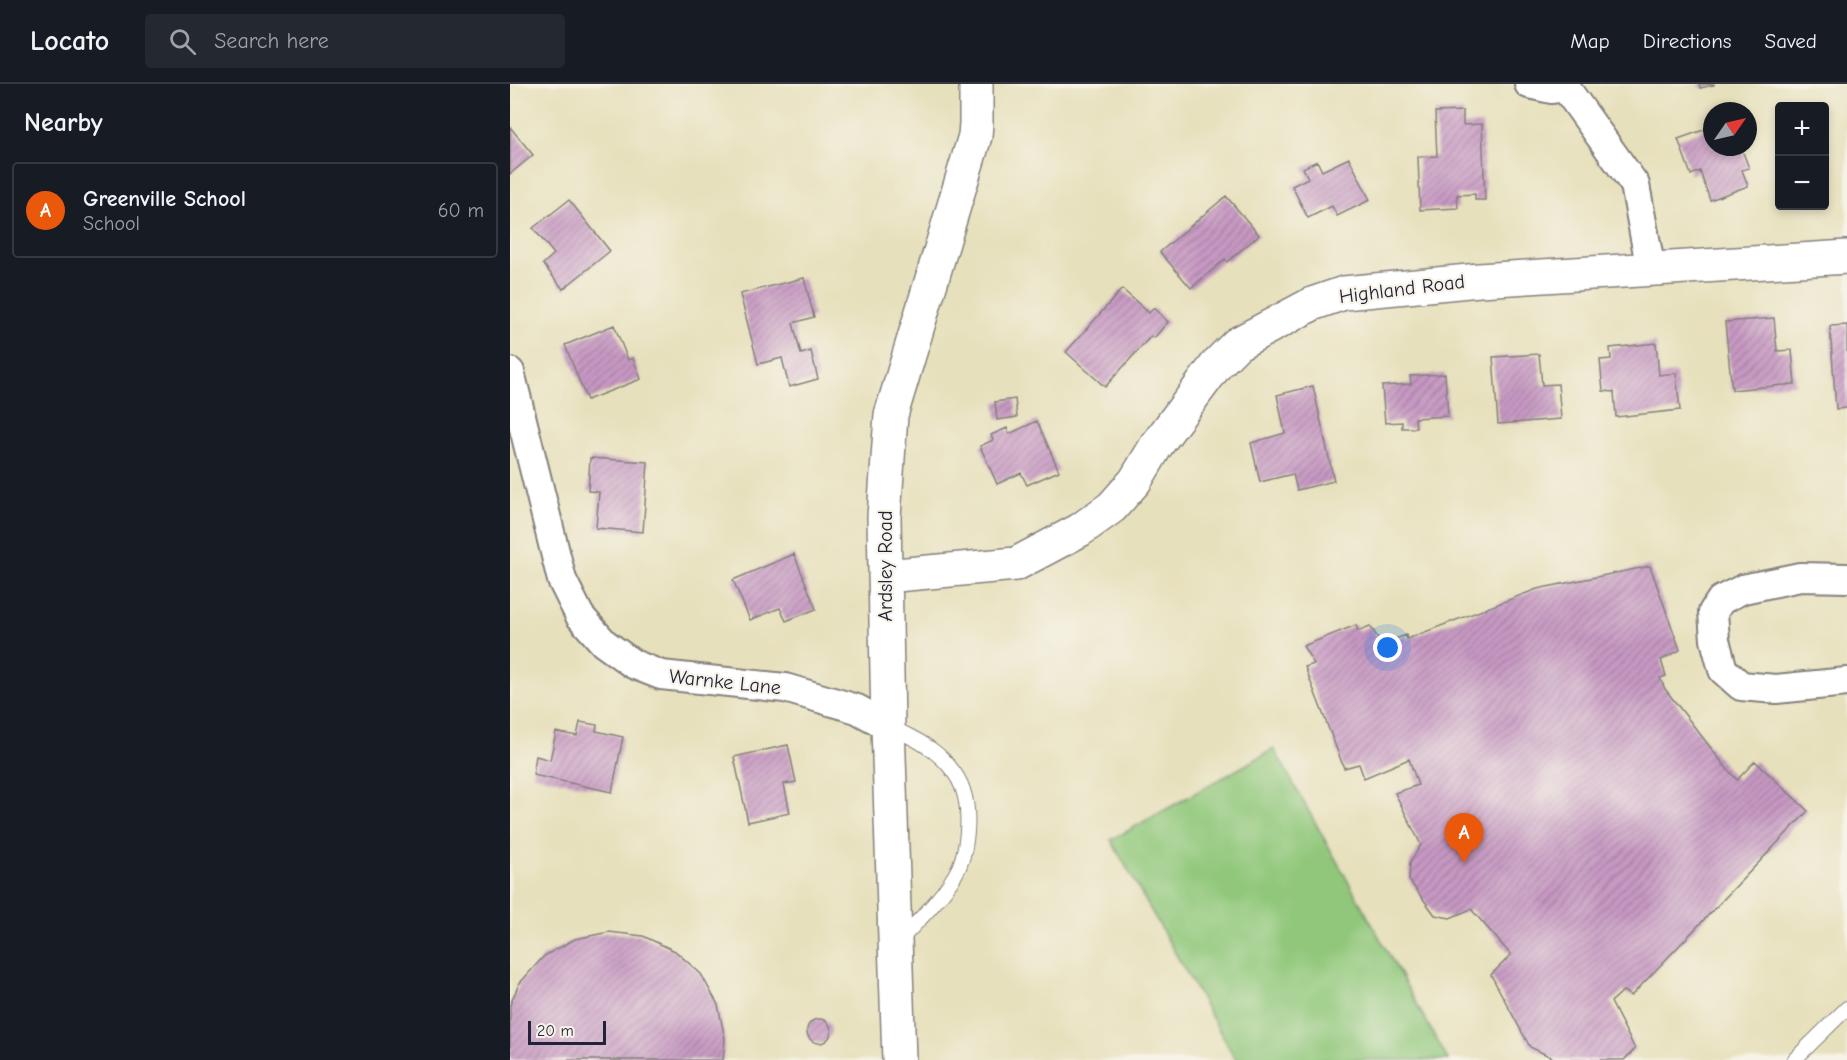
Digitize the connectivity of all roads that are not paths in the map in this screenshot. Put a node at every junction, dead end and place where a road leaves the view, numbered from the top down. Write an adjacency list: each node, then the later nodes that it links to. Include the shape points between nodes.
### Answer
1 (976, 84): 7 (street, Ardsley Road, via 975,136 891,415 884,517)
2 (1529, 84): 3 (street, via 1552,89)
3 (1565, 86): 5 (street, via 1635,185)
4 (1847, 257): 5 (street, Highland Road)
5 (1651, 270): 7 (street, Highland Road, via 1344,293 1312,304 1237,344 1217,364 1135,481 1112,507 1080,530 1016,564)
6 (510, 372): 10 (street, Warnke Lane, via 562,580 580,616 604,643 633,664 661,675 785,688 857,709)
7 (885, 576): 10 (street, Ardsley Road)
8 (1847, 578): 9 (street, via 1800,578 1743,589 1720,600 1713,612 1723,670 1741,686 1776,689)
9 (1847, 682)
10 (888, 726): 11 (street, Ardsley Road); 11 (lane, via 930,748 952,770 963,790 967,817 965,852 956,874 935,904)
11 (896, 945): 13 (street, Ardsley Road)
12 (1847, 1008): 14 (lane)
13 (899, 1060)
14 (1794, 1060)

